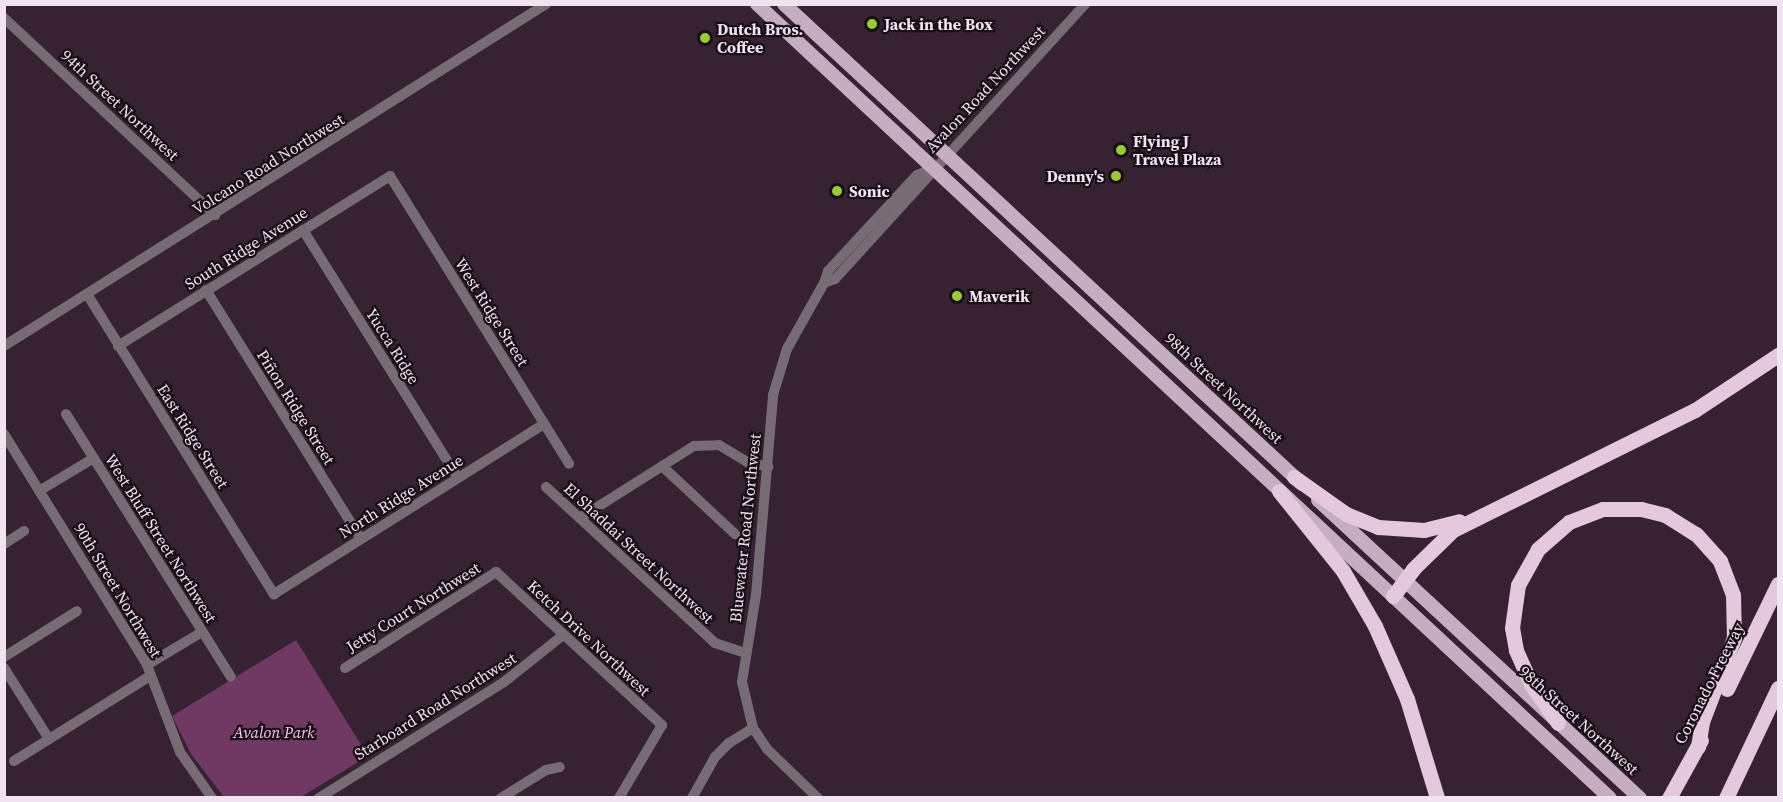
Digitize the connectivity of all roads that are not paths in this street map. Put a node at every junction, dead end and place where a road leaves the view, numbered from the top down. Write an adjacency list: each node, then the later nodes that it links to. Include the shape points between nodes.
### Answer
1 (546, 4): 9 (street, Volcano Road Northwest)
2 (757, 4): 7 (main road)
3 (784, 4): 6 (main road, 98th Street Northwest)
4 (1084, 4): 6 (street, Avalon Road Northwest)
5 (4, 18): 9 (street, 94th Street Northwest)
6 (946, 154): 7 (street, Avalon Road Northwest); 23 (main road, 98th Street Northwest)
7 (933, 168): 22 (street, Bluewater Road Northwest, via 917,175 828,271 787,349 773,395); 27 (main road)
8 (390, 176): 10 (street, South Ridge Avenue); 17 (street, West Ridge Street)
9 (215, 215): 12 (street, Volcano Road Northwest)
10 (303, 230): 11 (street, South Ridge Avenue); 24 (street, Yucca Ridge)
11 (206, 290): 14 (street, South Ridge Avenue); 32 (street, Piñon Ridge Street)
12 (87, 294): 13 (street, Volcano Road Northwest); 14 (street, East Ridge Street)
13 (4, 346)
14 (118, 346): 37 (street, East Ridge Street)
15 (1779, 355): 28 (highway, via 1695,410)
16 (66, 414): 19 (street, West Bluff Street Northwest)
17 (544, 424): 20 (street, West Ridge Street); 24 (street, North Ridge Avenue)
18 (4, 434): 26 (street, 90th Street Northwest)
19 (94, 458): 26 (street); 40 (street, West Bluff Street Northwest)
20 (569, 464)
21 (662, 466): 22 (street, via 707,443 719,445 747,462); 29 (street); 31 (street)
22 (768, 466): 42 (street, Bluewater Road Northwest, via 756,595)
23 (1294, 477): 28 (highway, via 1346,514 1378,527 1424,530); 35 (main road, 98th Street Northwest)
24 (458, 478): 32 (street, North Ridge Avenue)
25 (546, 487): 29 (street, El Shaddai Street Northwest)
26 (39, 491): 46 (street, 90th Street Northwest)
27 (1279, 491): 38 (main road); 62 (highway, via 1343,571 1375,626 1407,699)
28 (1493, 508): 35 (highway, via 1453,530)
29 (580, 518): 42 (street, El Shaddai Street Northwest, via 715,643)
30 (24, 531): 33 (street)
31 (735, 534)
32 (361, 539): 37 (street, North Ridge Avenue)
33 (4, 544)
34 (496, 572): 41 (street, Ketch Drive Northwest); 45 (street, Jetty Court Northwest)
35 (1402, 582): 38 (highway); 49 (main road, 98th Street Northwest)
36 (1779, 584): 52 (highway, Coronado Freeway)
37 (274, 594)
38 (1393, 596): 63 (main road)
39 (77, 611): 43 (street)
40 (202, 632): 46 (street); 47 (street, West Bluff Street Northwest)
41 (563, 635): 57 (street, Starboard Road Northwest, via 504,682); 59 (street, Ketch Drive Northwest, via 662,725)
42 (746, 653): 50 (street, Bluewater Road Northwest, via 742,682)
43 (4, 657)
44 (4, 668): 51 (street)
45 (345, 668)
46 (149, 671): 51 (street); 56 (street, 90th Street Northwest, via 180,752)
47 (231, 677)
48 (1779, 688): 65 (highway)
49 (1558, 723): 52 (highway, via 1525,672 1513,639 1513,605 1522,574 1545,541 1569,522 1617,507 1647,510 1676,520 1704,542 1720,561 1733,595 1734,638 1702,722); 55 (main road, 98th Street Northwest)
50 (753, 728): 60 (street, via 715,757); 61 (street, via 767,750)
51 (49, 739): 53 (street)
52 (1698, 747): 64 (highway, Coronado Freeway)
53 (14, 761)
54 (560, 767): 58 (street, via 546,770)
55 (1637, 795)
56 (212, 798)
57 (319, 798)
58 (501, 798)
59 (619, 798)
60 (692, 798)
61 (818, 798)
62 (1437, 798)
63 (1610, 798)
64 (1669, 798)
65 (1726, 798)

